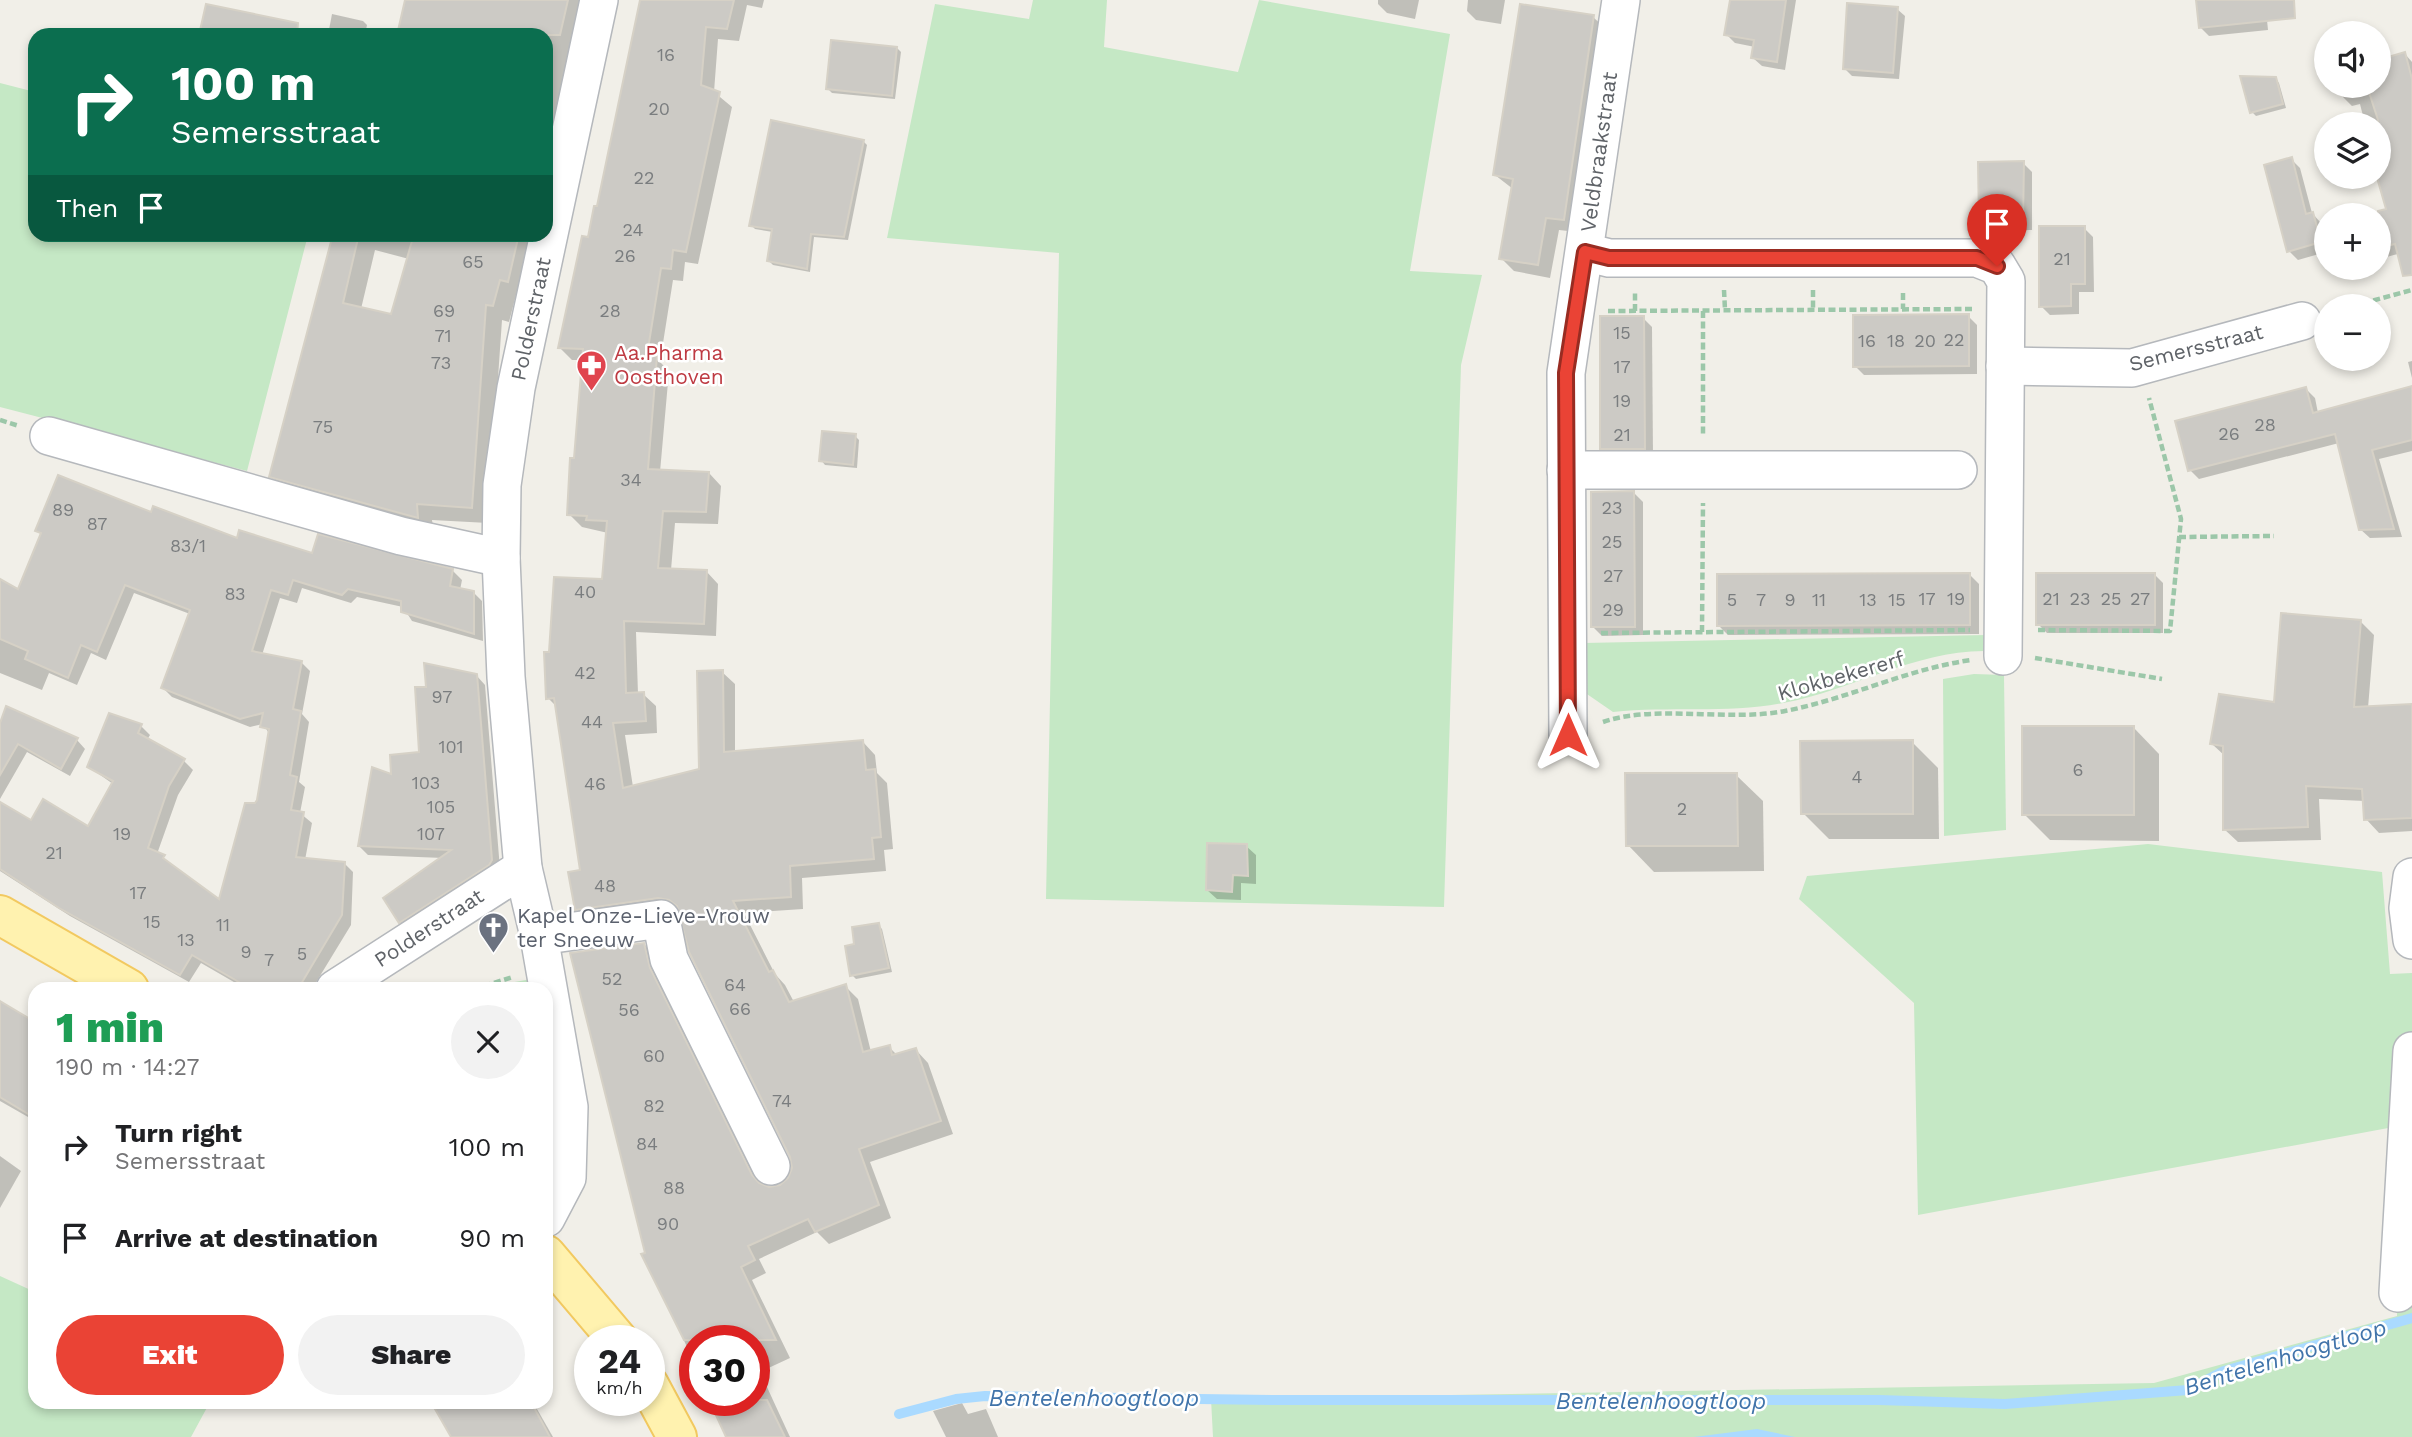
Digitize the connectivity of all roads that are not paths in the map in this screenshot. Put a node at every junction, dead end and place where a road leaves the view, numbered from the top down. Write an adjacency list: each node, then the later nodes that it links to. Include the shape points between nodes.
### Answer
1 (599, 0): 3 (street, Polderstraat)
2 (1620, 0): 5 (street, Veldbraakstraat)
3 (553, 216)
4 (547, 242): 11 (street, Polderstraat, via 504,455)
5 (1585, 252): 7 (street, via 1609,258 1977,258 1997,266 2006,281); 9 (street, Veldbraakstraat, via 1566,373)
6 (2302, 321): 7 (street, Semersstraat, via 2132,368)
7 (2005, 366): 12 (street)
8 (49, 436): 11 (street, via 401,536)
9 (1566, 470): 10 (street); 13 (street, Veldbraakstraat)
10 (1958, 470)
11 (501, 558): 14 (street, Polderstraat)
12 (2003, 643)
13 (1568, 735)
14 (523, 868): 17 (street, Polderstraat); 20 (street, Polderstraat)
15 (2412, 877): 18 (street, via 2408,908)
16 (0, 915): 19 (main road)
17 (539, 936): 21 (street, Polderstraat); 24 (street, via 661,919 669,959)
18 (2412, 940)
19 (117, 982)
20 (346, 982)
21 (547, 982)
22 (553, 1016): 25 (street, Polderstraat, via 570,1140 567,1178)
23 (2412, 1051): 27 (street)
24 (771, 1166)
25 (553, 1205)
26 (553, 1263): 28 (main road)
27 (2398, 1293)
28 (605, 1325)
29 (665, 1415): 30 (main road)
30 (677, 1437)

